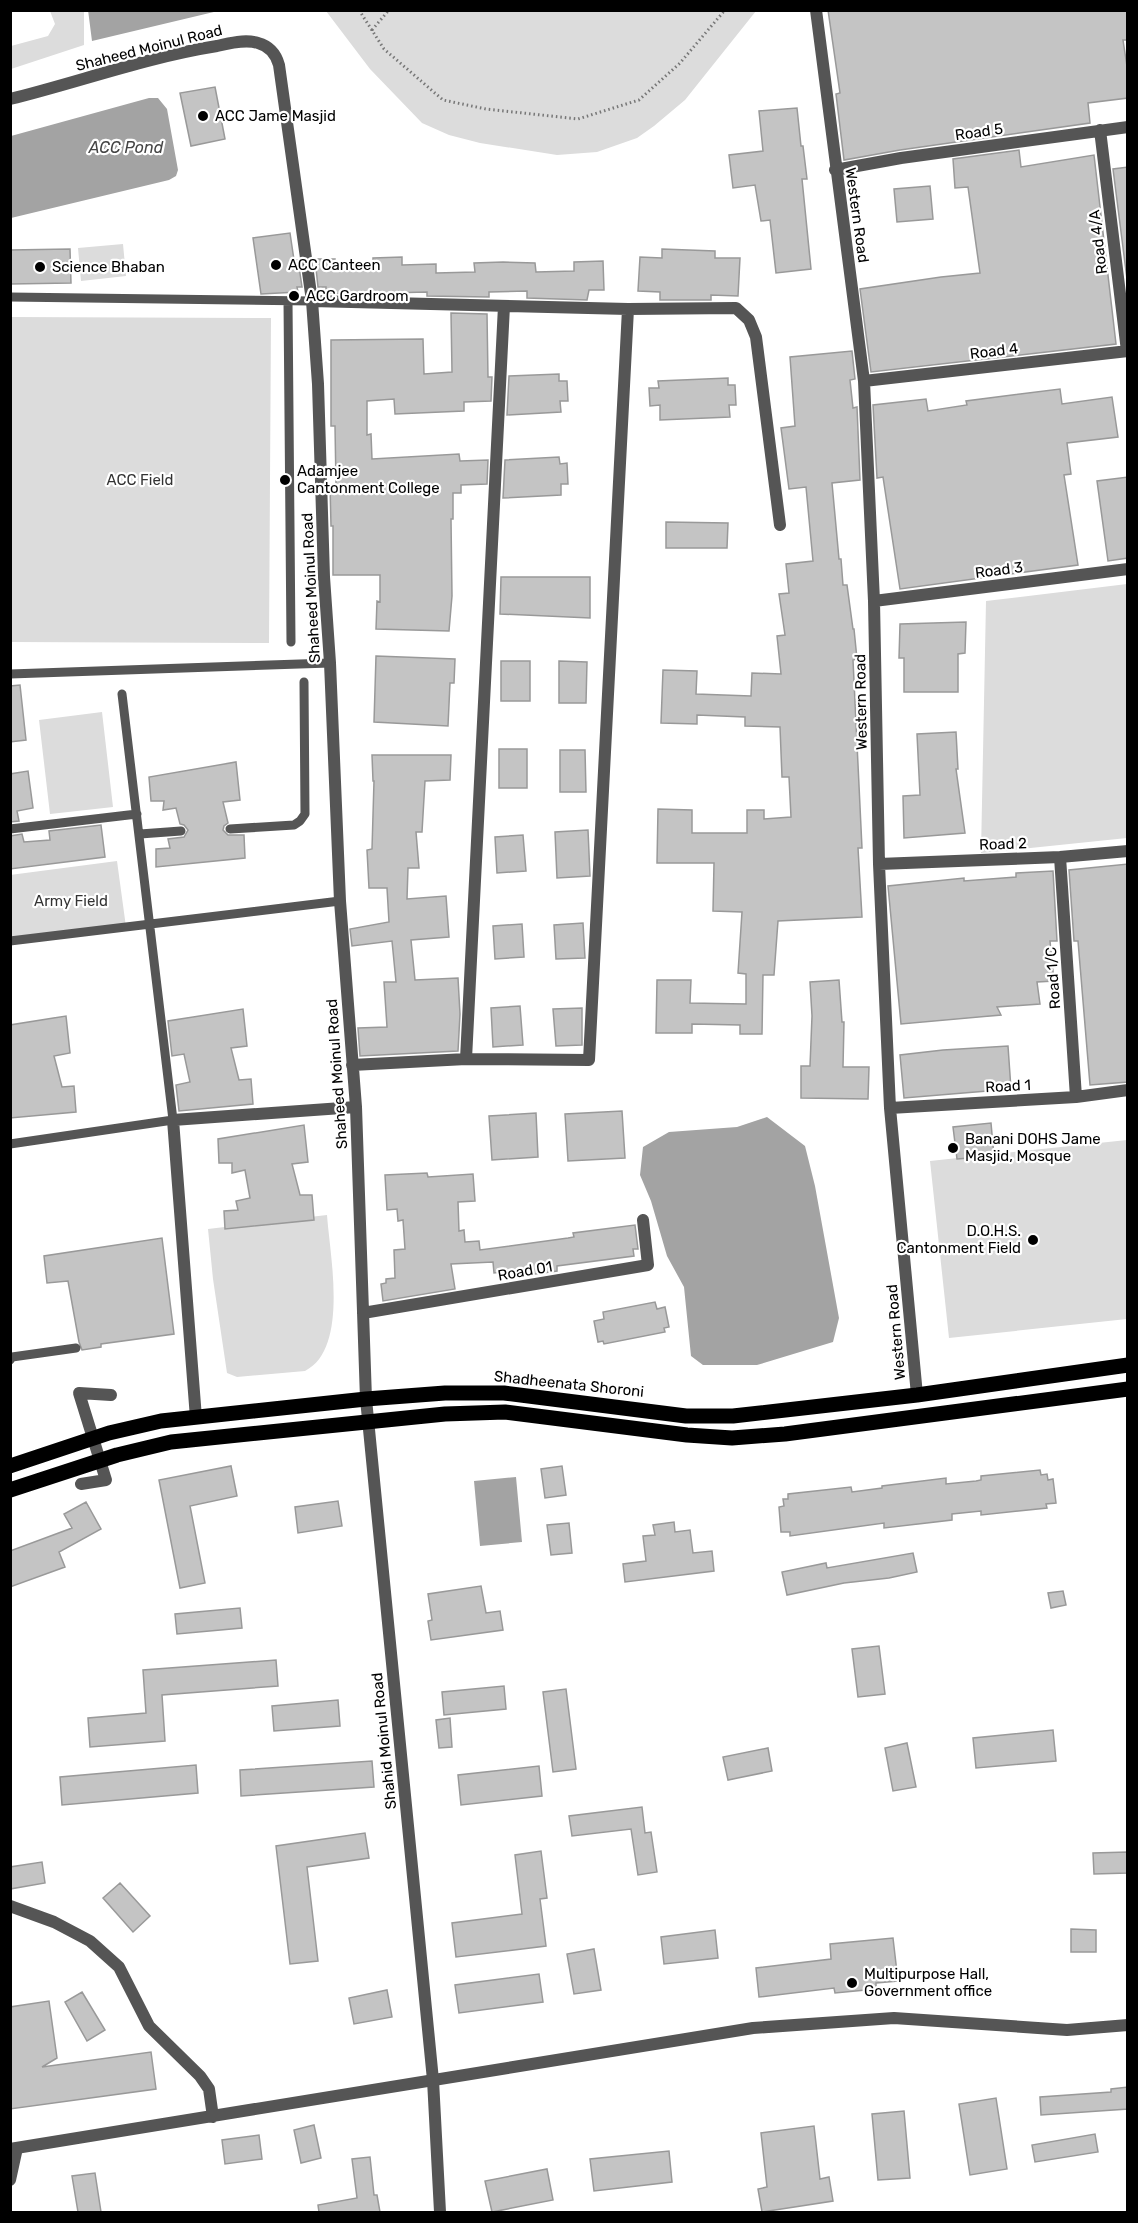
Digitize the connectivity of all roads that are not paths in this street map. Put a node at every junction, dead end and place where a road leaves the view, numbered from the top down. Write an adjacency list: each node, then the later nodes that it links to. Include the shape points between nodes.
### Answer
1 (816, 10): 5 (street, Western Road)
2 (10, 99): 8 (street, Shaheed Moinul Road, via 190,50 257,42 269,48 279,65)
3 (1128, 127): 4 (street, Road 5)
4 (1100, 130): 5 (street, Road 5); 11 (street, Road 4/A)
5 (835, 170): 12 (street, Western Road)
6 (10, 297): 7 (lane)
7 (288, 301): 8 (lane); 16 (lane)
8 (312, 301): 9 (street); 17 (street, Shaheed Moinul Road)
9 (504, 306): 10 (street); 32 (street)
10 (628, 309): 13 (street, via 736,308 748,320 756,337); 32 (street, via 589,1060)
11 (1127, 351): 12 (street, Road 4)
12 (864, 381): 15 (street, Western Road)
13 (780, 525)
14 (1128, 569): 15 (street, Road 3)
15 (874, 601): 28 (street, Western Road)
16 (291, 642)
17 (330, 663): 18 (lane); 29 (street, Shaheed Moinul Road)
18 (10, 674)
19 (304, 682): 23 (lane, via 304,814 294,825)
20 (122, 694): 21 (lane)
21 (138, 814): 22 (lane); 25 (lane)
22 (10, 829)
23 (230, 829)
24 (181, 831): 25 (lane)
25 (140, 834): 30 (lane)
26 (1128, 851): 27 (street, Road 2)
27 (1060, 856): 28 (street, Road 2); 35 (street, Road 1/C)
28 (879, 864): 37 (street, Western Road)
29 (340, 900): 30 (lane); 33 (street, Shaheed Moinul Road)
30 (150, 924): 31 (lane); 38 (lane)
31 (10, 941)
32 (466, 1059): 33 (street)
33 (352, 1065): 36 (street, Shaheed Moinul Road)
34 (1128, 1090): 35 (street, Road 1)
35 (1076, 1097): 37 (street, Road 1)
36 (356, 1107): 38 (street); 41 (street, Shaheed Moinul Road)
37 (890, 1108): 47 (street, Western Road)
38 (173, 1120): 39 (lane); 49 (street)
39 (10, 1144)
40 (643, 1220): 41 (street, Road 01, via 648,1265)
41 (363, 1313): 48 (street, Shaheed Moinul Road)
42 (76, 1348): 43 (lane)
43 (10, 1360)
44 (1128, 1365): 47 (main road, Shadheenata Shoroni)
45 (1128, 1389): 50 (main road, via 732,1438 505,1412)
46 (111, 1395): 52 (street, via 79,1393 106,1480)
47 (917, 1395): 48 (main road, Shadheenata Shoroni, via 733,1416 686,1416 504,1393)
48 (366, 1399): 49 (main road, Shadheenata Shoroni); 50 (street, Shahid Moinul Road)
49 (196, 1418): 51 (main road, Shadheenata Shoroni, via 109,1433)
50 (368, 1422): 53 (main road, via 171,1442); 56 (street, Shahid Moinul Road)
51 (10, 1466)
52 (81, 1484)
53 (10, 1490)
54 (10, 1906): 57 (street, via 90,1941 119,1967 149,2026 209,2089)
55 (1128, 2025): 56 (street, via 1067,2030 894,2018 753,2028)
56 (433, 2080): 57 (street); 60 (street, Shahid Moinul Road)
57 (213, 2117): 58 (street)
58 (14, 2149): 59 (street)
59 (10, 2180)
60 (440, 2212)

